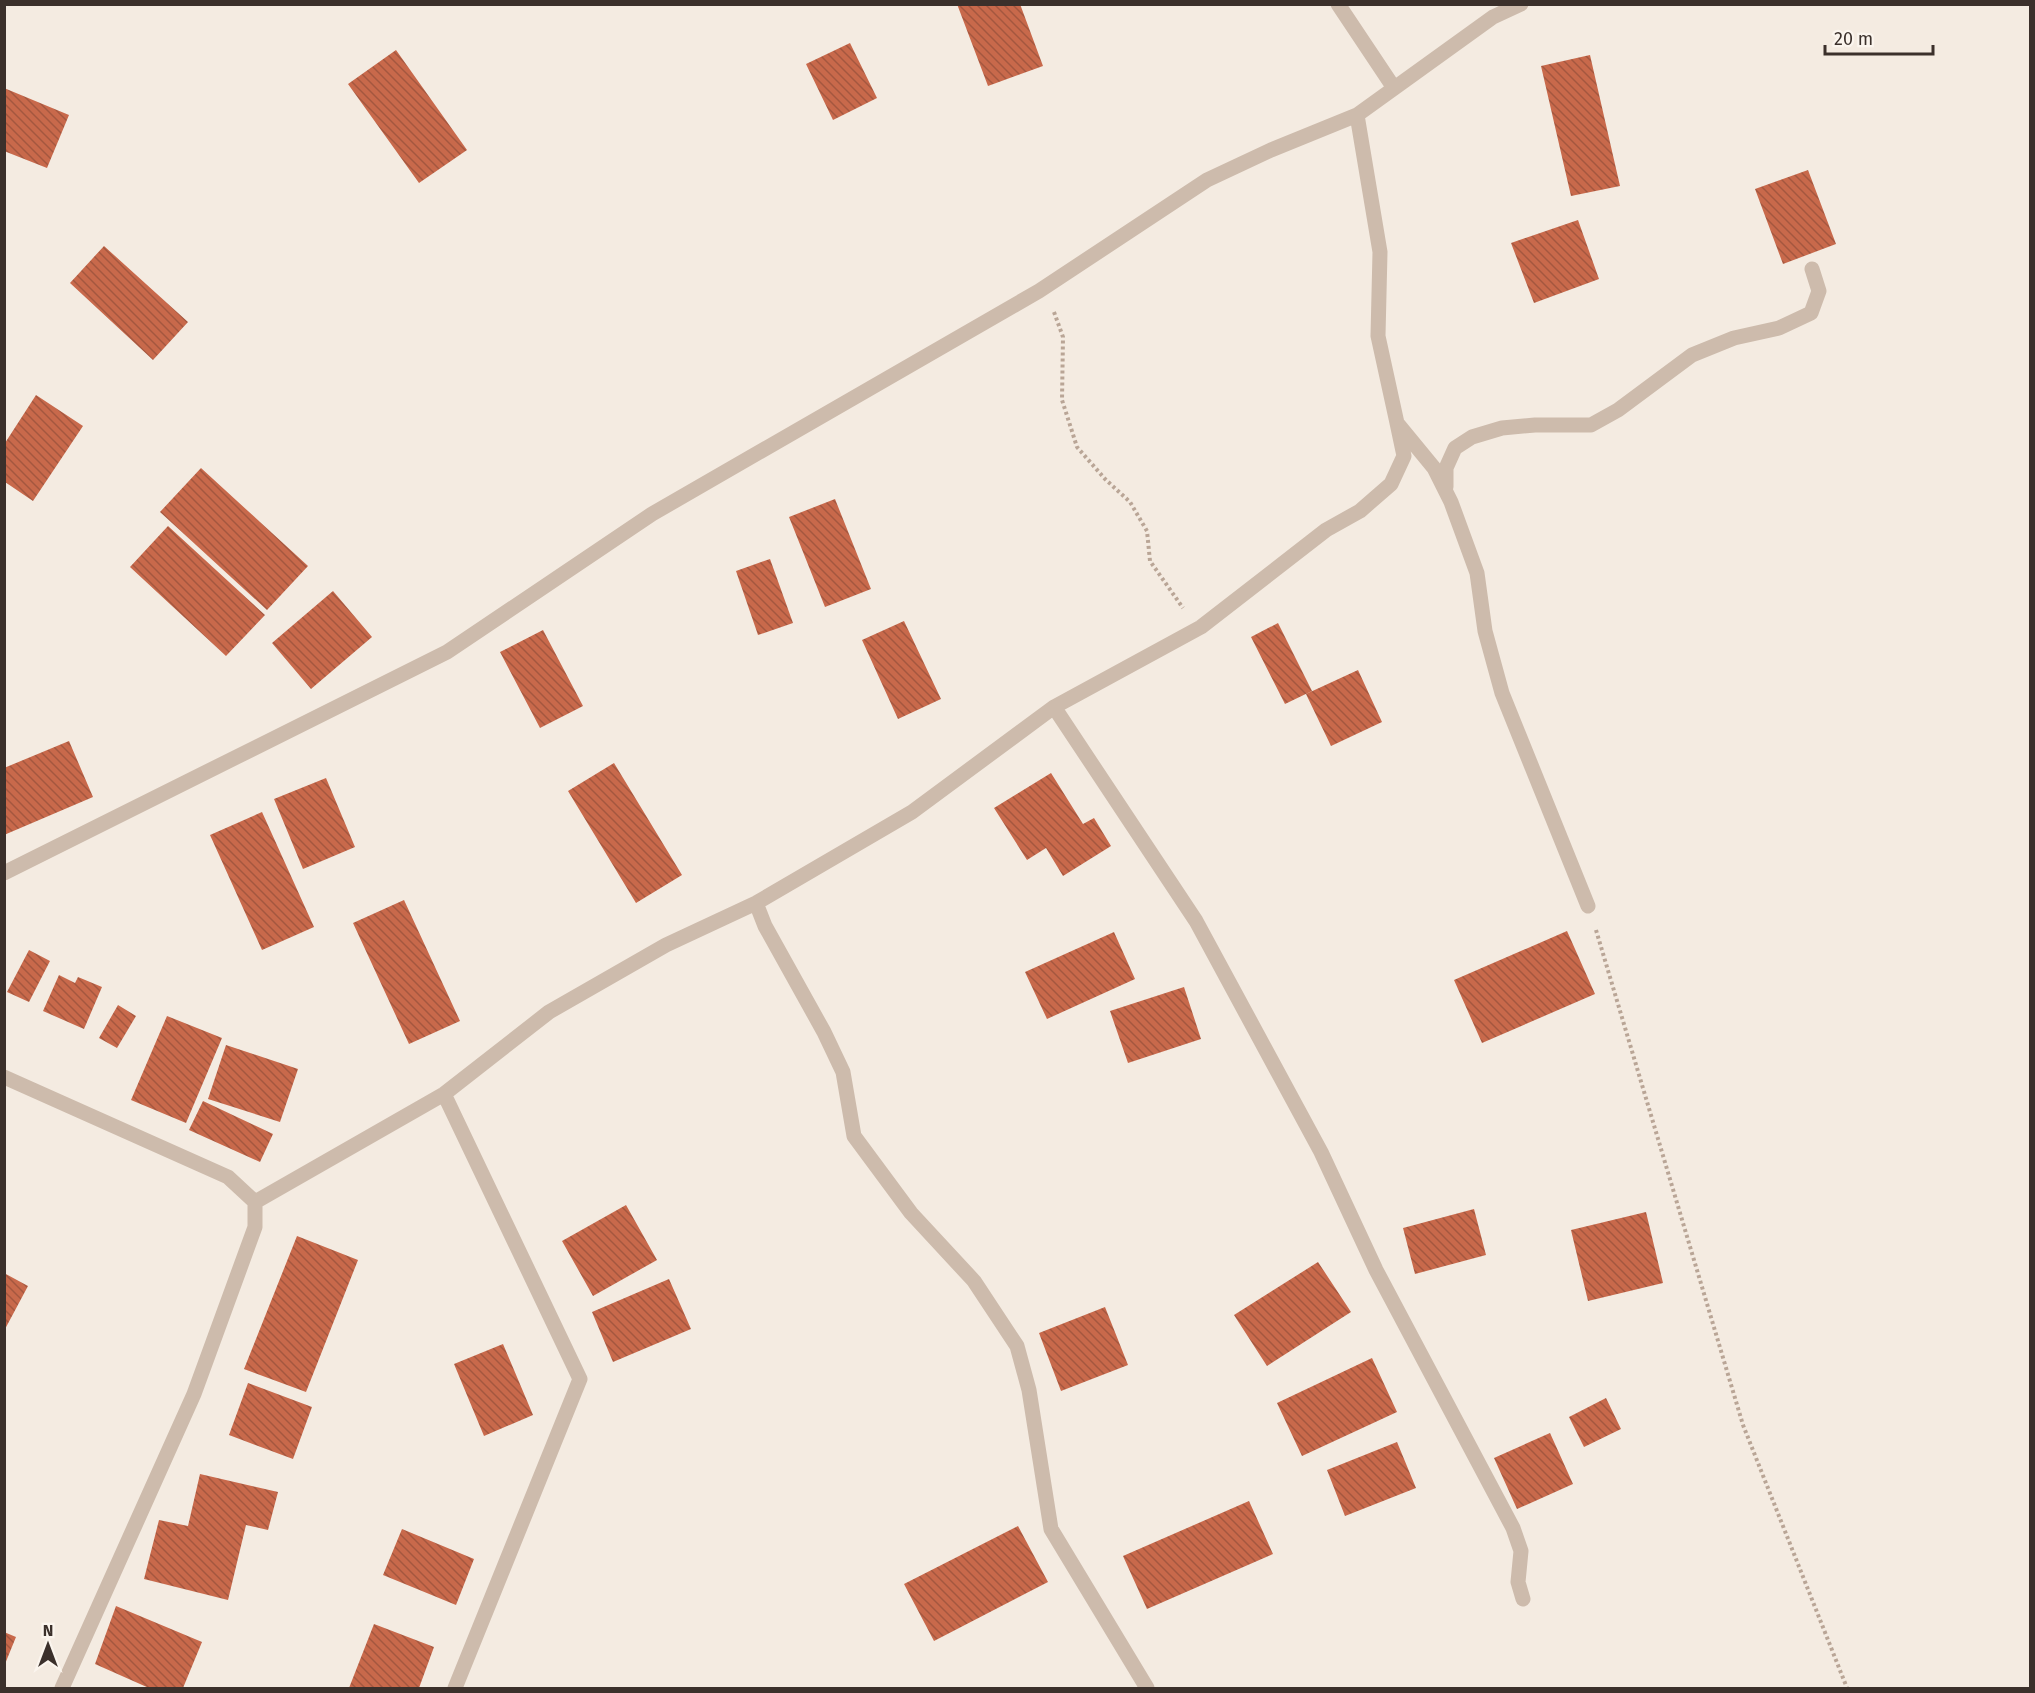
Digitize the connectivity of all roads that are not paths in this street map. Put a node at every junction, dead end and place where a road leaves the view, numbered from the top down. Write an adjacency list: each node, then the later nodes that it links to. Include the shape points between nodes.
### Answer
1 (1338, 4): 3 (street)
2 (1521, 4): 3 (street, via 1493,17)
3 (1394, 88): 4 (street)
4 (1357, 115): 6 (street, via 1380,252 1378,336); 9 (street, via 1207,180 1039,291 652,514 447,652)
5 (1812, 269): 7 (street, via 1819,291 1811,313 1779,328 1734,338 1692,355 1618,410 1591,425 1502,428 1472,437 1455,448 1446,468)
6 (1397, 423): 7 (street, via 1434,468); 8 (street, via 1404,456 1391,484 1360,511 1326,530 1201,627)
7 (1446, 490): 11 (street, via 1477,573 1485,631 1502,693)
8 (1054, 707): 10 (street, via 912,812); 15 (street, via 1196,921 1321,1152 1376,1270 1513,1528 1521,1551 1518,1582)
9 (4, 873)
10 (756, 903): 13 (street, via 666,945 549,1012); 18 (street, via 843,1072 854,1136 911,1213 974,1281 1017,1347 1029,1389 1051,1529)
11 (1588, 906)
12 (4, 1077): 14 (street, via 228,1177)
13 (444, 1094): 14 (street); 17 (street, via 580,1379)
14 (255, 1202): 16 (street, via 255,1227 194,1394)
15 (1523, 1599)
16 (62, 1689)
17 (455, 1689)
18 (1147, 1689)

